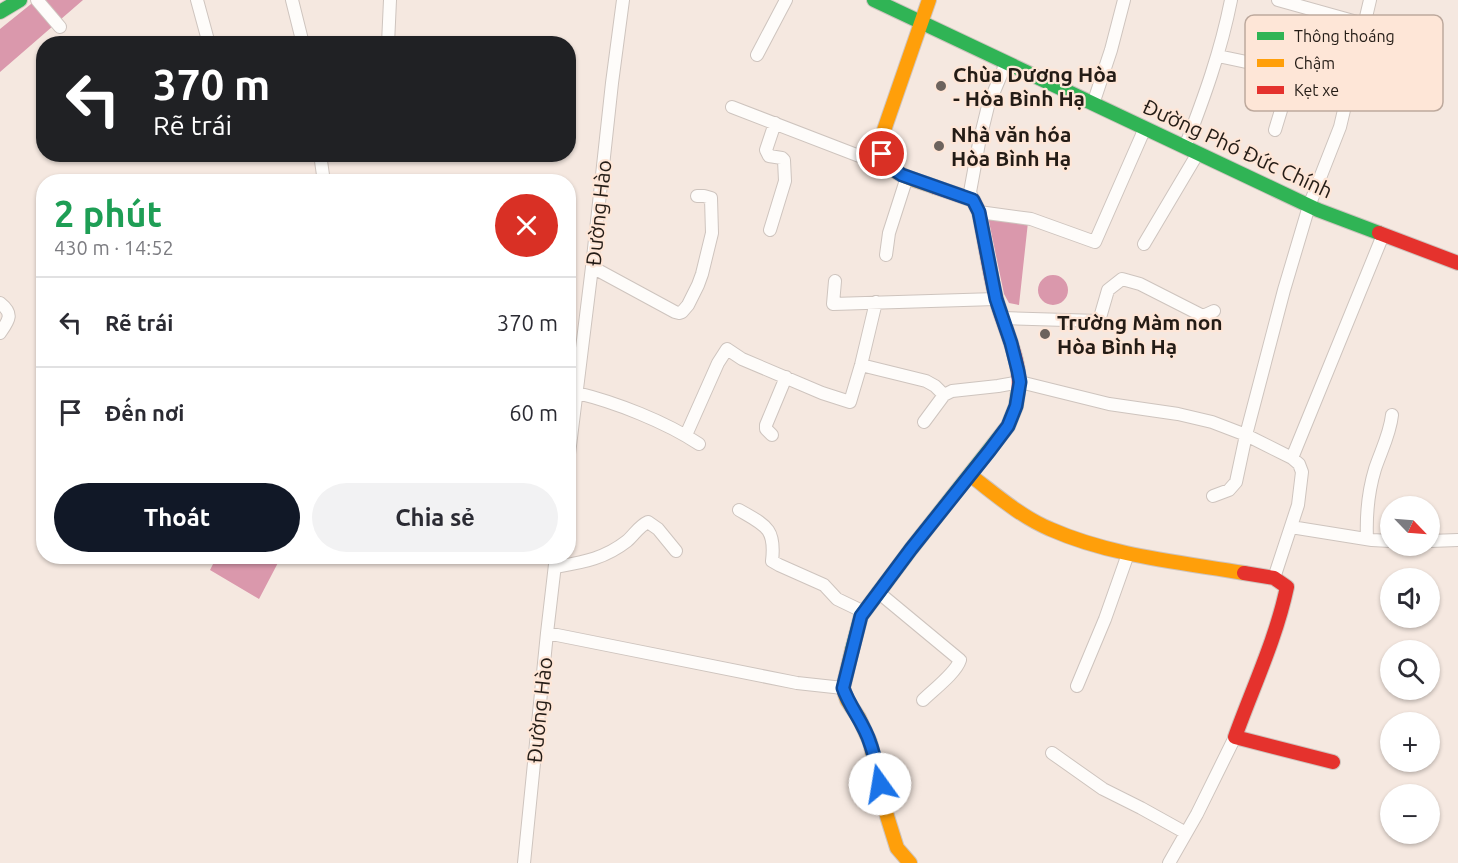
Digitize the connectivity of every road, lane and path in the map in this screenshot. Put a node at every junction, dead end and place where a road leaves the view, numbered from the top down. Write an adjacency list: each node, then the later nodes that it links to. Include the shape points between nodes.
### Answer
1 (20, 0): 14 (street)
2 (37, 0): 18 (street)
3 (196, 0): 19 (street)
4 (292, 0): 20 (street)
5 (390, 0): 21 (street)
6 (623, 0): 44 (street, Đường Hào)
7 (786, 0): 22 (street)
8 (874, 0): 17 (street, Đường Phó Đức Chính)
9 (929, 0): 17 (street)
10 (1124, 0): 26 (street)
11 (1231, 0): 23 (street)
12 (1278, 0): 15 (street)
13 (1370, 0): 16 (street)
14 (0, 12)
15 (1332, 15)
16 (1366, 15)
17 (921, 22): 25 (street, Đường Phó Đức Chính); 34 (street, via 882,136 882,154)
18 (60, 27)
19 (207, 36)
20 (301, 36)
21 (388, 36)
22 (757, 55)
23 (1218, 56): 24 (street); 33 (street)
24 (1245, 62)
25 (1006, 63): 26 (street, Đường Phó Đức Chính); 37 (street, via 985,115 979,143 970,192)
26 (1094, 104): 31 (street, Đường Phó Đức Chính)
27 (732, 107): 30 (street)
28 (1281, 111): 32 (street)
29 (1344, 111): 38 (street)
30 (774, 123): 34 (street); 39 (street, via 766,150 769,156 784,160 785,181)
31 (1145, 128): 33 (street, Đường Phó Đức Chính); 37 (street, via 1095,242 1031,219)
32 (1275, 130)
33 (1191, 150): 38 (street, Đường Phó Đức Chính); 41 (street)
34 (888, 166): 35 (street)
35 (907, 177): 37 (street); 42 (street)
36 (697, 196): 44 (street, via 711,198 711,233 698,285 682,312 675,312)
37 (976, 206): 46 (street)
38 (1309, 206): 40 (street, Đường Phó Đức Chính); 62 (street)
39 (770, 230)
40 (1383, 235): 43 (street, Đường Phó Đức Chính); 64 (street)
41 (1144, 244)
42 (886, 255)
43 (1458, 263)
44 (592, 267): 55 (street, Đường Hào)
45 (835, 281): 47 (street, via 833,304)
46 (996, 299): 47 (street); 50 (street)
47 (876, 302): 52 (street)
48 (0, 303): 51 (street, via 9,318)
49 (1214, 310): 50 (street, via 1203,316 1122,279 1108,290 1099,321)
50 (1003, 318): 54 (street)
51 (0, 333)
52 (861, 365): 53 (street, via 850,402); 56 (street, via 926,381)
53 (786, 377): 60 (street, via 727,349); 61 (street, via 766,425)
54 (1020, 382): 56 (street, via 962,388); 62 (street, via 1109,404 1212,422); 65 (street, via 1008,426)
55 (577, 393): 57 (street, Đường Hào); 60 (street)
56 (944, 395): 59 (street)
57 (576, 401)
58 (1392, 415): 69 (street, via 1371,486)
59 (924, 422)
60 (686, 435): 63 (street)
61 (772, 435)
62 (1245, 435): 64 (street); 66 (street, via 1236,482 1229,490)
63 (699, 444)
64 (1292, 458): 68 (street, via 1302,472)
65 (970, 475): 74 (street, via 1049,529); 78 (street)
66 (1213, 496)
67 (739, 510): 79 (street, via 767,528 773,538 772,561 824,585 837,600)
68 (1291, 526): 69 (street); 77 (street)
69 (1367, 539): 70 (street)
70 (1380, 540)
71 (1458, 540): 72 (street)
72 (1440, 541)
73 (676, 551): 75 (street, via 648,522 603,556)
74 (1128, 554): 77 (street); 81 (street)
75 (576, 562)
76 (556, 564): 80 (street, Đường Hào)
77 (1274, 578): 84 (street, via 1287,587 1284,606)
78 (878, 592): 79 (street); 83 (street, via 960,660)
79 (864, 612): 82 (street)
80 (547, 633): 82 (street, via 797,683); 88 (street, Đường Hào)
81 (1077, 686)
82 (843, 688): 89 (street, via 870,742 897,848)
83 (923, 700)
84 (1234, 737): 86 (street); 87 (street)
85 (1052, 753): 87 (street, via 1103,789)
86 (1333, 762)
87 (1186, 833): 90 (street)
88 (524, 863)
89 (910, 863)
90 (1169, 863)

